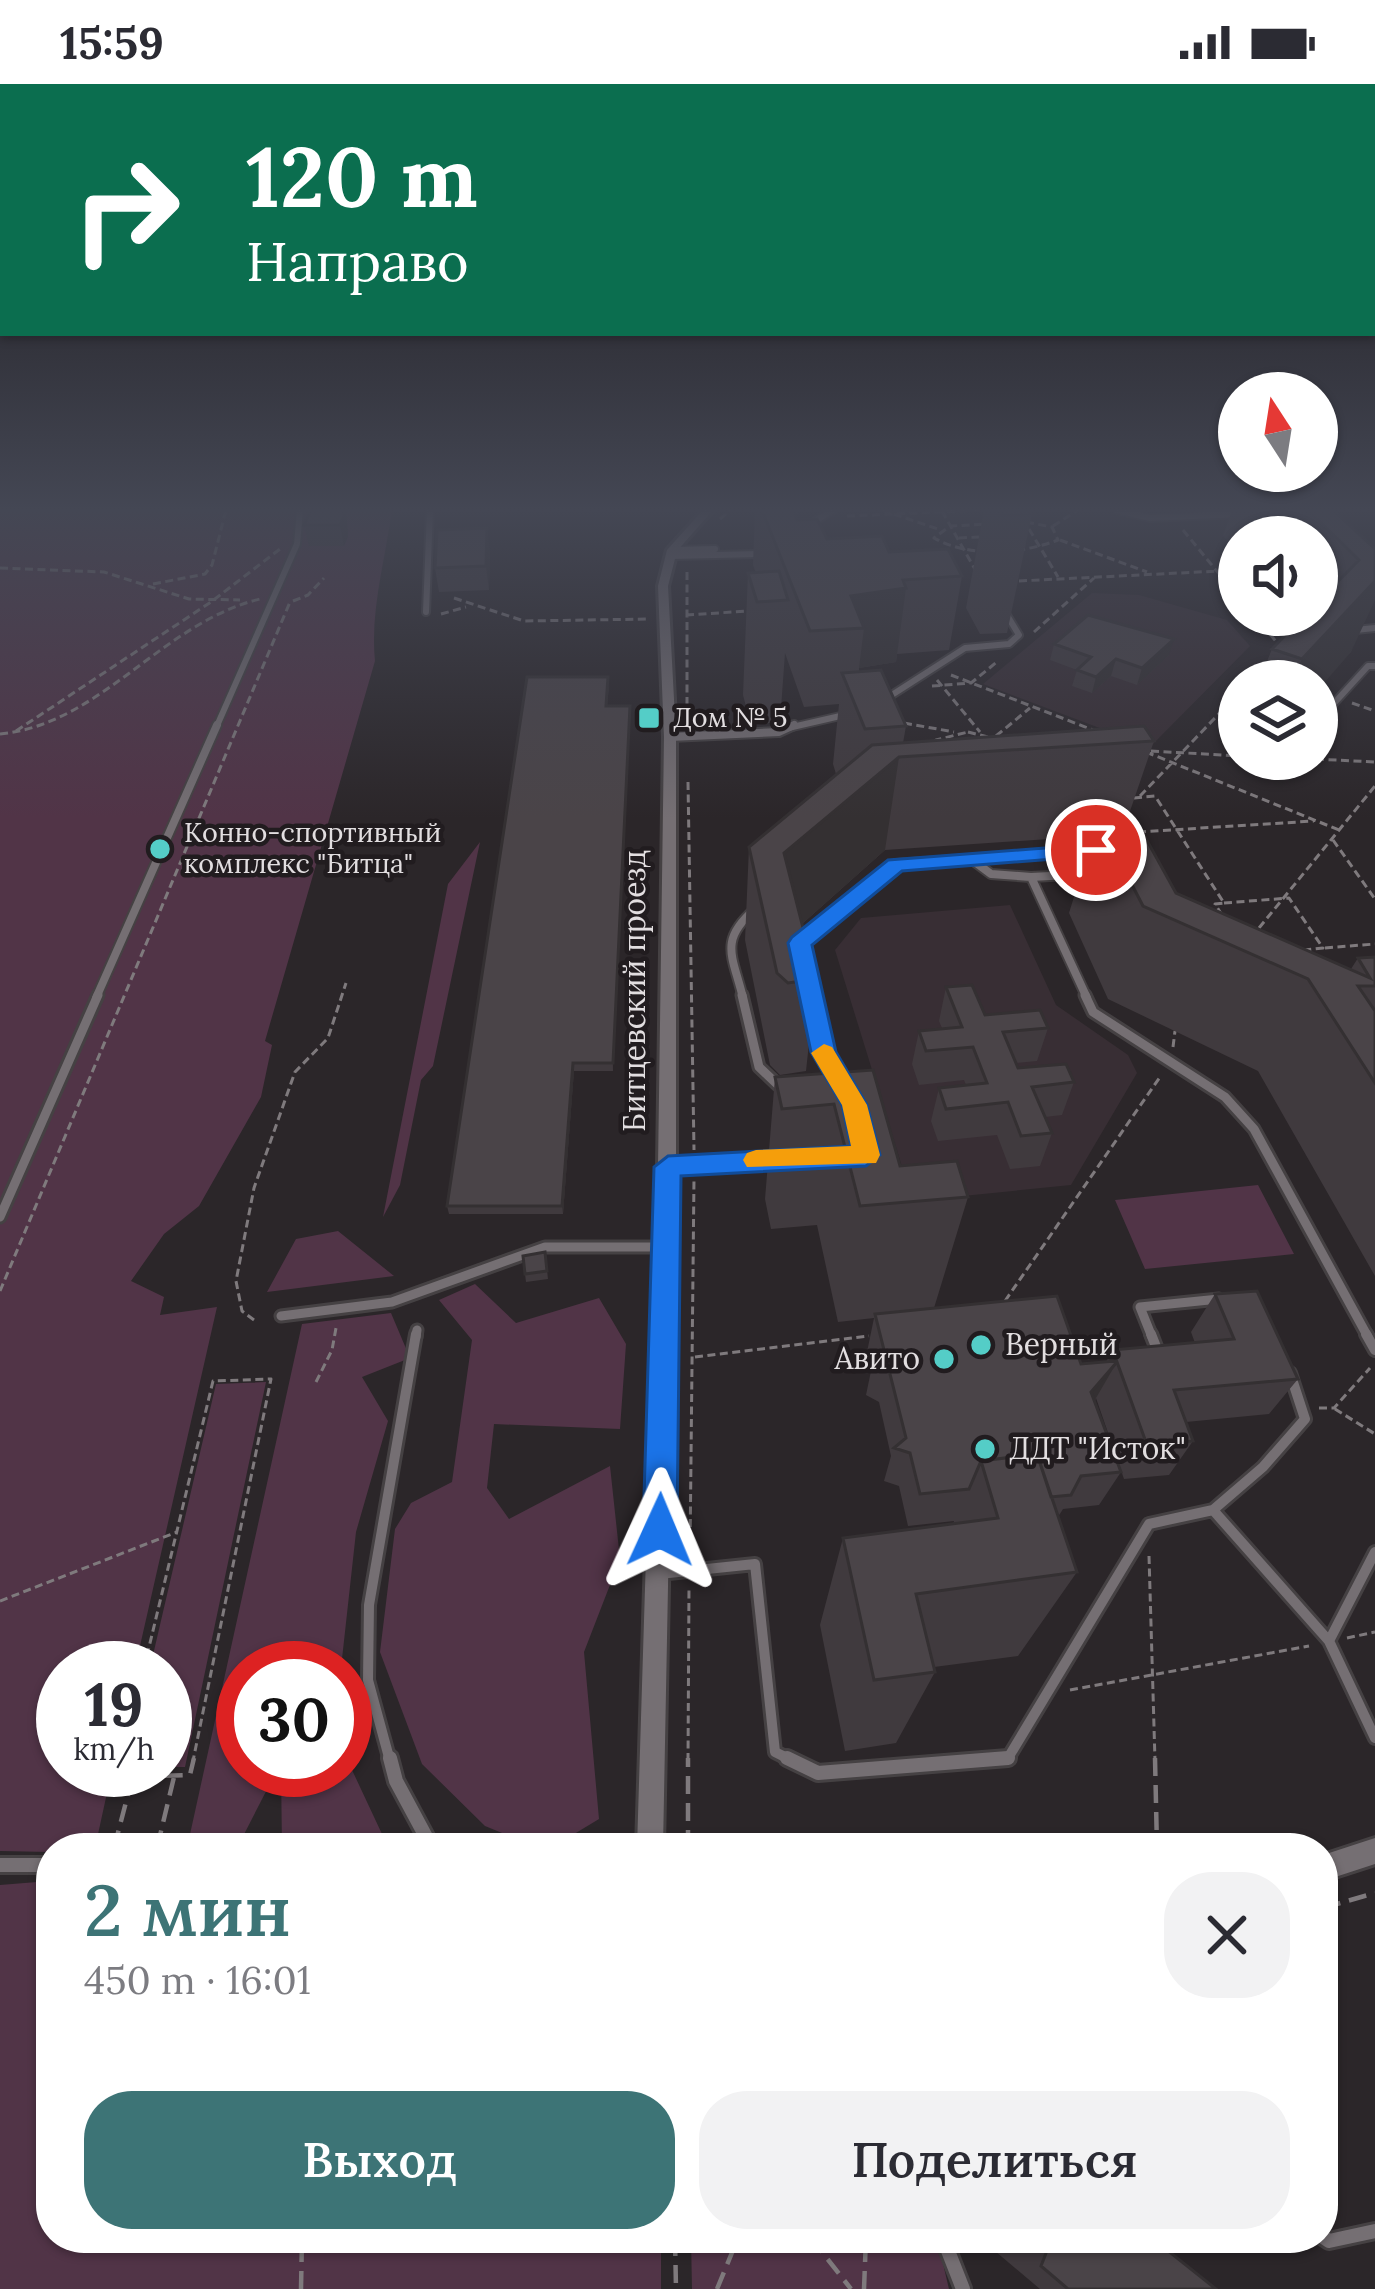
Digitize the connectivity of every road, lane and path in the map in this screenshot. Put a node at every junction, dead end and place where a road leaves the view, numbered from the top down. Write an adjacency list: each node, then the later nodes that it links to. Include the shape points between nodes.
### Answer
1 (195, 613): 31 (path)
2 (212, 613): 31 (path, via 61,718)
3 (266, 613): 74 (lane)
4 (285, 613): 76 (path)
5 (480, 613): 12 (path, via 546,623)
6 (664, 613): 33 (street, Битцевский проезд)
7 (716, 613): 10 (path)
8 (1006, 613): 19 (lane, via 1019,635 1010,644 965,648)
9 (1054, 613): 14 (path)
10 (686, 615)
11 (1342, 617): 13 (lane, via 1354,630)
12 (650, 619)
13 (1375, 628)
14 (1034, 631)
15 (1272, 636): 16 (path)
16 (1282, 648)
17 (1003, 657): 20 (path)
18 (1375, 666): 23 (lane)
19 (927, 670): 20 (path); 21 (path); 22 (lane)
20 (971, 682): 21 (path); 24 (path)
21 (945, 685): 22 (path); 30 (path)
22 (899, 690): 26 (lane)
23 (1339, 699): 25 (path)
24 (1032, 706): 32 (path); 34 (path)
25 (1375, 711)
26 (871, 714): 28 (path); 33 (lane, via 801,721 779,732)
27 (1218, 715): 37 (path)
28 (956, 732): 30 (path); 34 (path, via 936,740 931,754 964,773 1004,764 1006,751)
29 (0, 734): 31 (path)
30 (981, 734): 34 (path)
31 (10, 735): 36 (path)
32 (1106, 736)
33 (670, 737): 73 (street, Битцевский проезд)
34 (992, 738): 35 (path)
35 (1014, 740)
36 (0, 742)
37 (1182, 752): 38 (path); 40 (path); 40 (path, via 1144,751)
38 (1218, 755)
39 (1338, 760): 41 (path)
40 (1173, 762): 43 (path); 45 (path)
41 (1375, 762)
42 (1375, 786): 47 (path)
43 (1138, 798): 44 (path); 46 (path, via 1155,796)
44 (1125, 799)
45 (1316, 820): 46 (path); 47 (path)
46 (1176, 829): 48 (path); 57 (path)
47 (1339, 830): 49 (path)
48 (1130, 832)
49 (1332, 839): 54 (path); 55 (path)
50 (1114, 849): 51 (lane)
51 (971, 859): 53 (lane, via 991,874); 63 (lane, via 896,864)
52 (1112, 873): 53 (lane)
53 (1031, 877): 67 (lane, via 1093,1012)
54 (1283, 898): 57 (path); 59 (path); 61 (path)
55 (1375, 899)
56 (766, 900): 70 (lane, via 729,941 759,1066 778,1085)
57 (1224, 903): 58 (path, via 1215,904)
58 (1224, 919)
59 (1256, 932)
60 (1375, 944): 61 (path)
61 (1323, 948): 62 (path)
62 (1304, 950)
63 (799, 951)
64 (346, 983): 81 (path, via 328,1038 295,1072 254,1188 236,1281 242,1311)
65 (808, 992): 68 (lane, via 823,1052)
66 (1175, 1031): 67 (path)
67 (1170, 1064): 78 (path); 84 (lane, via 1225,1097 1254,1129)
68 (838, 1075): 69 (lane); 71 (lane)
69 (818, 1078)
70 (798, 1082)
71 (846, 1090)
72 (797, 1158): 73 (lane)
73 (668, 1167): 75 (street, Битцевский проезд)
74 (0, 1217)
75 (666, 1246): 79 (lane, via 544,1247 392,1302); 99 (street, Битцевский проезд)
76 (0, 1291)
77 (1237, 1297): 86 (lane, via 1140,1307 1160,1357)
78 (1004, 1303)
79 (339, 1309): 80 (lane); 91 (path)
80 (281, 1316)
81 (254, 1320)
82 (417, 1330): 112 (lane, via 369,1605 368,1680 396,1781)
83 (877, 1335): 85 (path)
84 (1375, 1350)
85 (695, 1358)
86 (1141, 1359)
87 (1375, 1362): 92 (path)
88 (1286, 1366): 93 (lane)
89 (245, 1370): 90 (path)
90 (243, 1380): 97 (path, via 213,1381); 107 (path, via 271,1379)
91 (316, 1382)
92 (1334, 1408): 93 (path); 94 (path)
93 (1303, 1409): 95 (lane, via 1305,1419 1277,1451)
94 (1375, 1434)
95 (1213, 1510): 96 (lane); 103 (lane)
96 (1149, 1524): 104 (path); 105 (lane)
97 (177, 1532): 100 (path); 102 (path)
98 (1375, 1552): 103 (lane)
99 (659, 1574): 105 (lane, via 755,1564 775,1752 818,1773 1008,1758); 113 (street, Битцевский проезд)
100 (0, 1601)
101 (1375, 1632): 103 (path)
102 (151, 1641)
103 (1329, 1641): 104 (path); 106 (lane)
104 (1150, 1678): 105 (path); 114 (path)
105 (1050, 1693)
106 (1375, 1738)
107 (192, 1765)
108 (127, 1797): 110 (path)
109 (169, 1797): 111 (path)
110 (118, 1833)
111 (160, 1833)
112 (425, 1833)
113 (650, 1833)
114 (1155, 1833)
115 (1375, 1851): 116 (street)
116 (1338, 1863)
117 (0, 1865): 118 (lane)
118 (36, 1865)
119 (1375, 1893): 120 (path)
120 (1338, 1904)
121 (1375, 2231): 122 (lane)
122 (1338, 2239)
123 (302, 2253): 129 (path)
124 (676, 2253): 130 (path)
125 (732, 2253): 131 (path)
126 (823, 2253): 132 (path)
127 (865, 2253): 133 (path)
128 (949, 2253): 134 (lane)
129 (301, 2289)
130 (676, 2289)
131 (717, 2289)
132 (851, 2289)
133 (864, 2289)
134 (963, 2289)

